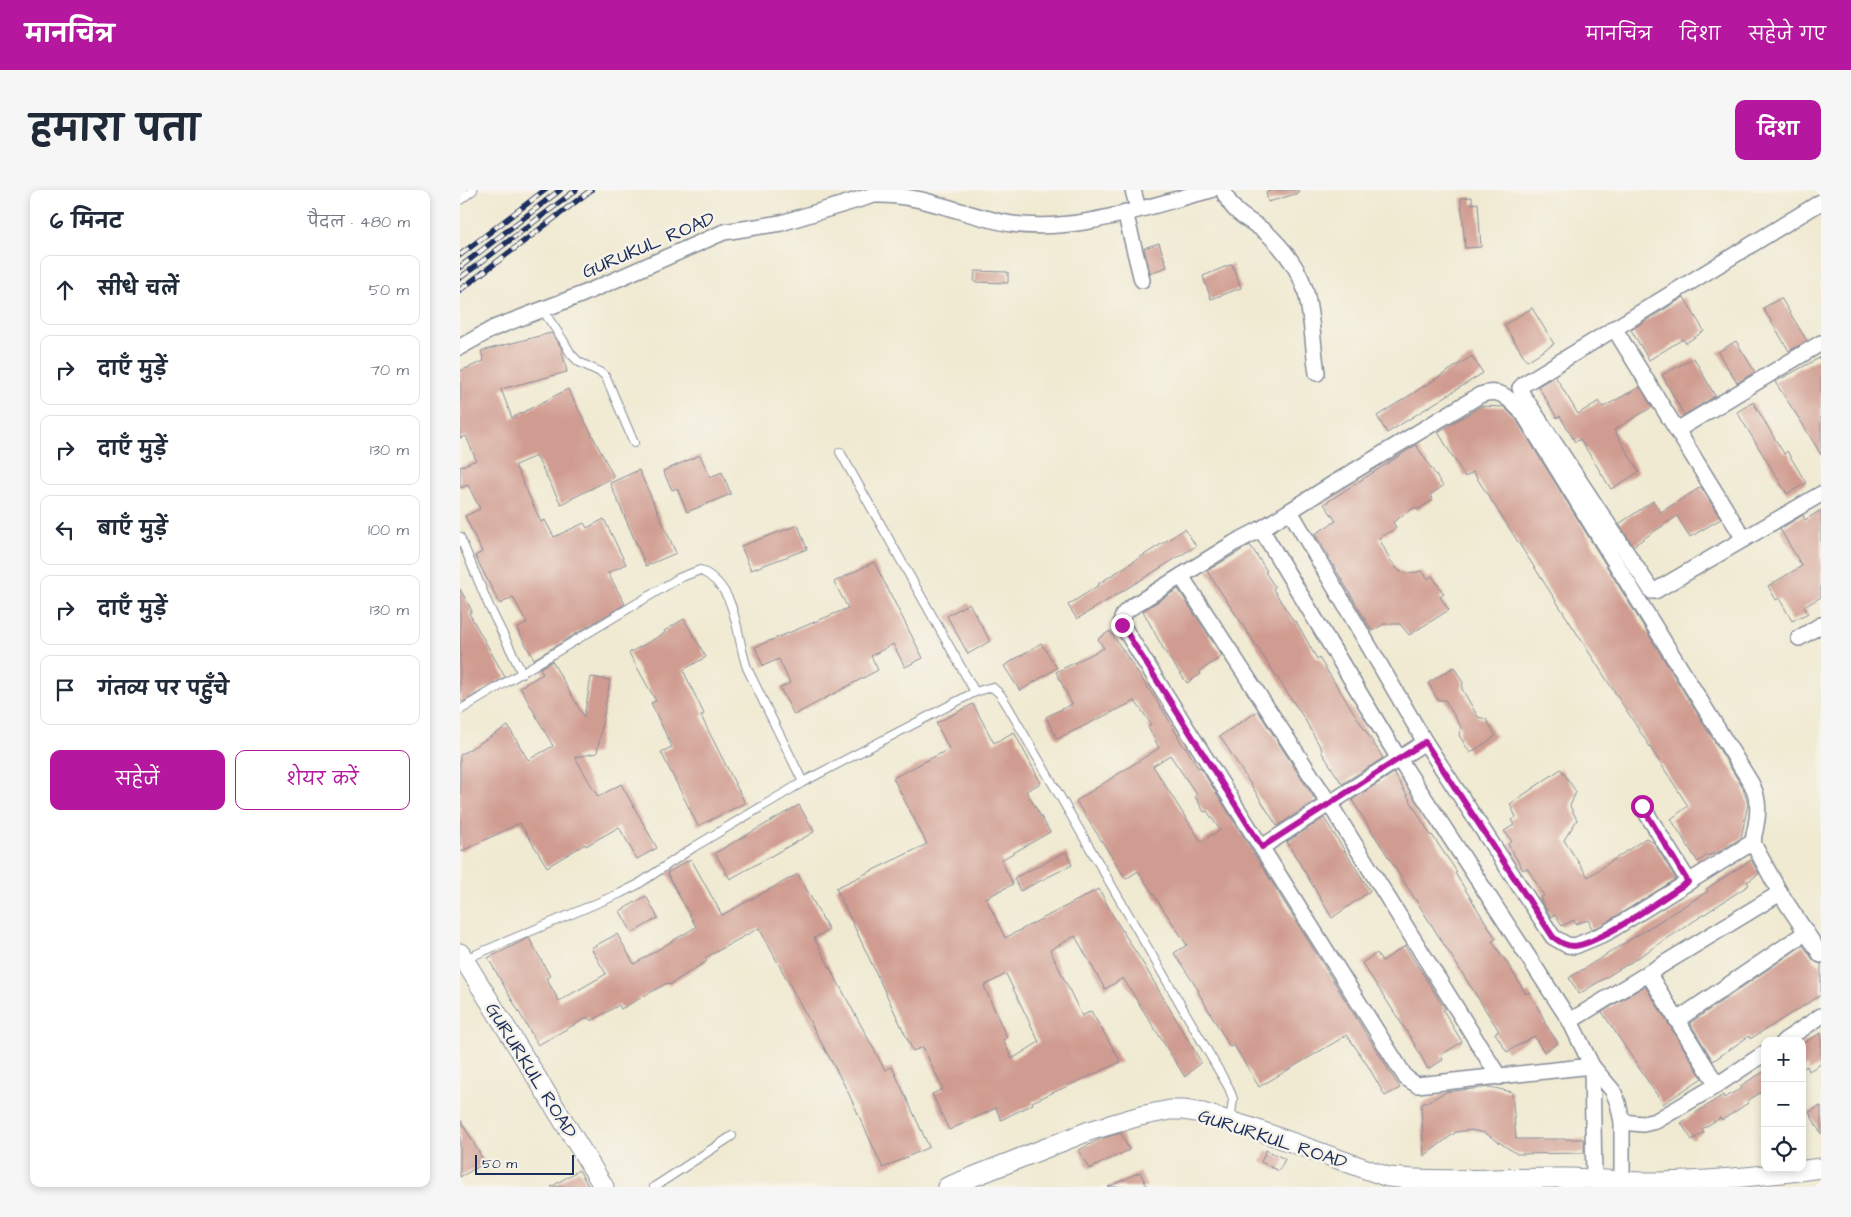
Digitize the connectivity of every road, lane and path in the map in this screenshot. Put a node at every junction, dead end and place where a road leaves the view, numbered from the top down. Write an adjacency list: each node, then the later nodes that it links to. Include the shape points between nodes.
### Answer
1 (473, 190): 7 (lane)
2 (1133, 190): 9 (street)
3 (1211, 190): 6 (street, GURUKUL ROAD)
4 (1223, 190): 15 (street, via 1232,207 1278,244 1302,281)
5 (888, 191): 9 (street, GURUKUL ROAD, via 1013,224 1076,223); 11 (street, GURUKUL ROAD, via 781,223 724,232)
6 (1190, 192): 9 (street, GURUKUL ROAD)
7 (460, 200)
8 (1821, 202): 12 (street)
9 (1132, 211): 10 (street)
10 (1142, 280)
11 (542, 309): 14 (street, GURUKUL ROAD, via 494,328); 17 (lane, via 571,354 606,377)
12 (1614, 328): 16 (street); 23 (street, via 1524,384 1520,388 1522,394 1650,590 1655,591)
13 (1821, 343): 16 (street)
14 (460, 347)
15 (1317, 373)
16 (1677, 430): 23 (street)
17 (634, 443)
18 (840, 452): 28 (lane)
19 (1821, 494): 23 (street)
20 (1290, 511): 21 (street); 30 (street); 35 (street, via 1468,402 1488,392 1497,392 1508,398 1523,413 1754,787 1758,815)
21 (1261, 529): 24 (street); 31 (street)
22 (460, 537): 27 (lane)
23 (1744, 539)
24 (1182, 576): 33 (street); 36 (street, via 1124,613 1122,625)
25 (1821, 625): 26 (street)
26 (1799, 638)
27 (522, 673): 29 (lane); 32 (lane, via 679,578 700,570 717,583 732,604 747,668)
28 (975, 692): 32 (lane); 51 (lane, via 992,687 1007,705 1229,1088 1234,1099)
29 (460, 710)
30 (1425, 742): 31 (street); 37 (street, via 1553,937 1560,942 1575,946 1606,933)
31 (1399, 759): 33 (street); 45 (street)
32 (804, 782): 41 (lane, via 637,885)
33 (1329, 803): 36 (street); 49 (street)
34 (1642, 806): 37 (street)
35 (1753, 842): 37 (street); 38 (street)
36 (1262, 847): 49 (street, via 1406,1078 1417,1085)
37 (1688, 882)
38 (1780, 893): 39 (street); 42 (street)
39 (1805, 933): 40 (street); 44 (street)
40 (1821, 955)
41 (462, 956): 59 (street, GURURKUL ROAD)
42 (1648, 973): 44 (street); 45 (street)
43 (1821, 1016): 46 (street)
44 (1677, 1020): 50 (street)
45 (1570, 1021): 48 (street)
46 (1790, 1037)
47 (1761, 1056): 50 (street)
48 (1592, 1066): 49 (street); 52 (street, via 1613,1091); 55 (street)
49 (1500, 1077)
50 (1717, 1085): 52 (street, via 1656,1121 1643,1124)
51 (1230, 1121): 57 (street, GURURKUL ROAD); 61 (street, GURURKUL ROAD, via 1183,1110 1140,1116 1089,1131)
52 (1622, 1122): 56 (street)
53 (732, 1136): 60 (lane)
54 (1821, 1168): 56 (street, GURURKUL ROAD, via 1689,1180)
55 (1594, 1180): 56 (street, GURURKUL ROAD); 58 (street, GURURKUL ROAD)
56 (1622, 1181)
57 (1410, 1183): 58 (street, GURURKUL ROAD, via 1458,1180)
58 (1572, 1183)
59 (604, 1187)
60 (654, 1187)
61 (947, 1187)

